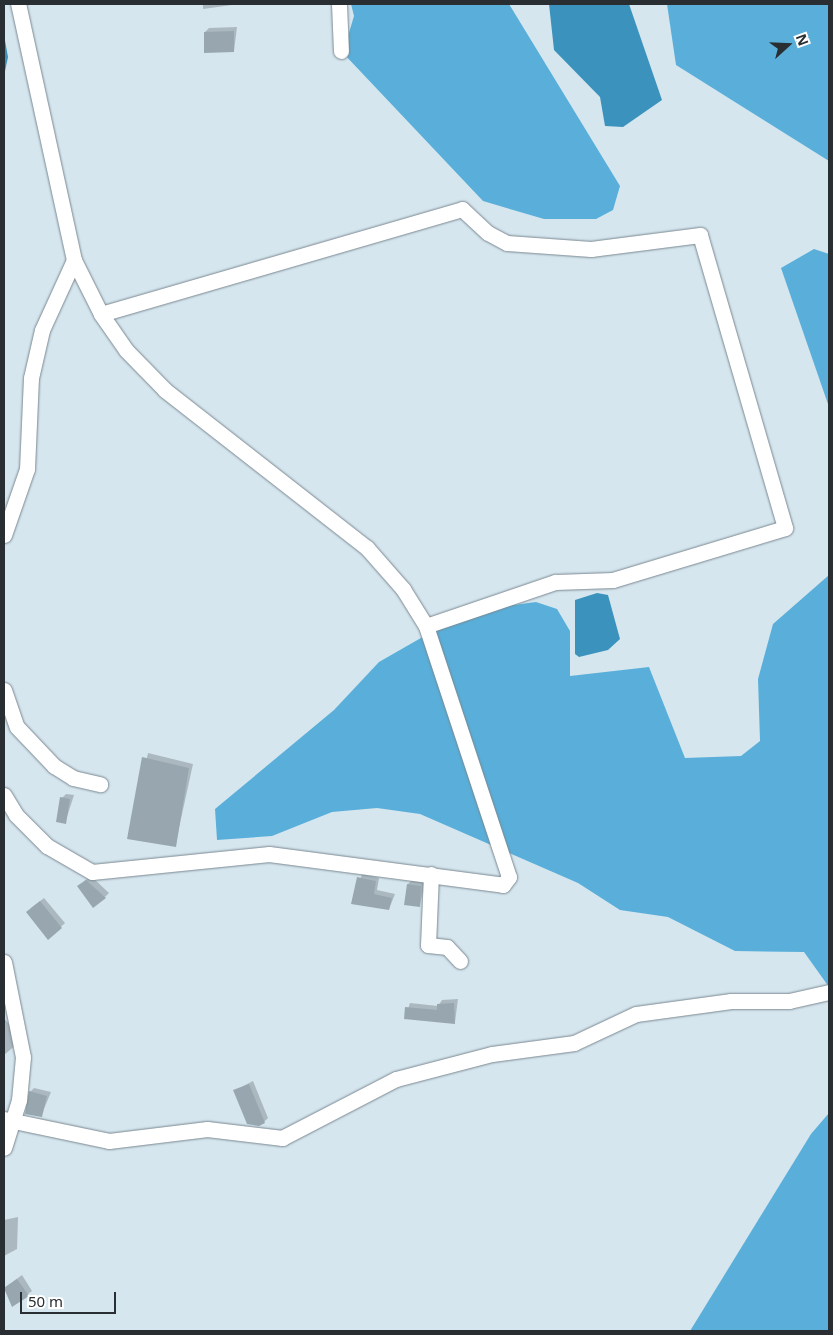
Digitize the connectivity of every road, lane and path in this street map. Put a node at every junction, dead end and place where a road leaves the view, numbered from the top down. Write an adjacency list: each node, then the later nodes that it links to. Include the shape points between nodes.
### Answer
1 (18, 4): 4 (street)
2 (339, 4): 3 (street)
3 (340, 51)
4 (74, 260): 5 (street); 6 (street, via 42,330 31,378 27,469)
5 (101, 314): 7 (street, via 126,350 165,390 367,548 403,589); 7 (street, via 462,209 488,233 507,243 592,249 700,235 785,528 613,580 555,582)
6 (4, 536)
7 (426, 626): 11 (street, via 509,876 503,885)
8 (4, 690): 9 (street, via 17,727 54,766 79,781)
9 (100, 784)
10 (4, 795): 11 (street, via 16,816 47,846 92,872 269,854 359,869)
11 (432, 874): 12 (street, via 428,945 447,947)
12 (460, 961)
13 (4, 962): 15 (street, via 24,1057 19,1100)
14 (829, 992): 15 (street, via 788,1001 731,1001 636,1014 574,1043 492,1054 396,1079 282,1138 207,1129 109,1141)
15 (7, 1121): 16 (street)
16 (4, 1148)

